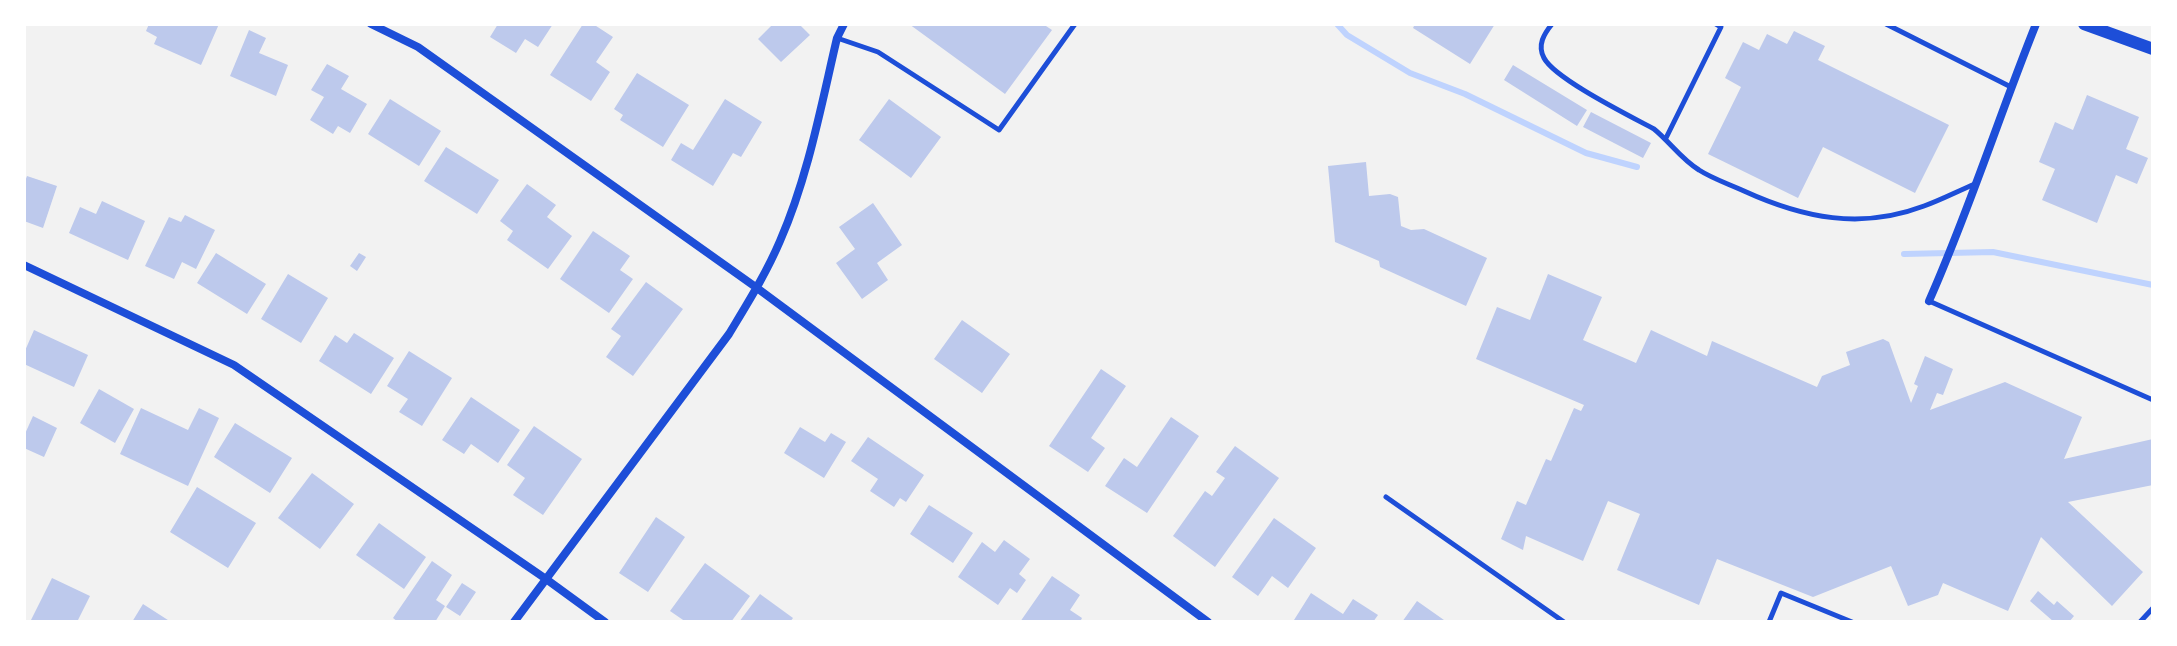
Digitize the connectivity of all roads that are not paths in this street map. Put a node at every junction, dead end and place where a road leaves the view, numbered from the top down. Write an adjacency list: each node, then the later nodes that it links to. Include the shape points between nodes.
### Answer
1 (371, 24): 15 (street, via 418,47)
2 (844, 24): 9 (street)
3 (1075, 24): 9 (lane, via 999,130 878,52)
4 (1552, 24): 12 (lane, via 1541,46 1553,69)
5 (1716, 24): 12 (lane, via 1721,27)
6 (1886, 24): 11 (lane)
7 (2036, 24): 11 (street)
8 (2084, 24): 10 (street)
9 (837, 38): 15 (street, via 799,188)
10 (2153, 49)
11 (2011, 87): 13 (street)
12 (1666, 138): 13 (lane, via 1699,171 1804,214 1853,220 1894,215)
13 (1976, 183): 16 (street)
14 (24, 265): 19 (street, via 234,365)
15 (757, 288): 19 (street, via 729,334); 23 (street)
16 (1929, 301): 17 (lane)
17 (2153, 400)
18 (1386, 497): 24 (lane)
19 (546, 579): 21 (street); 22 (street)
20 (2153, 608): 27 (lane)
21 (514, 622)
22 (605, 622)
23 (1208, 622)
24 (1564, 622)
25 (1769, 622): 26 (lane, via 1781,593)
26 (1852, 622)
27 (2140, 622)

